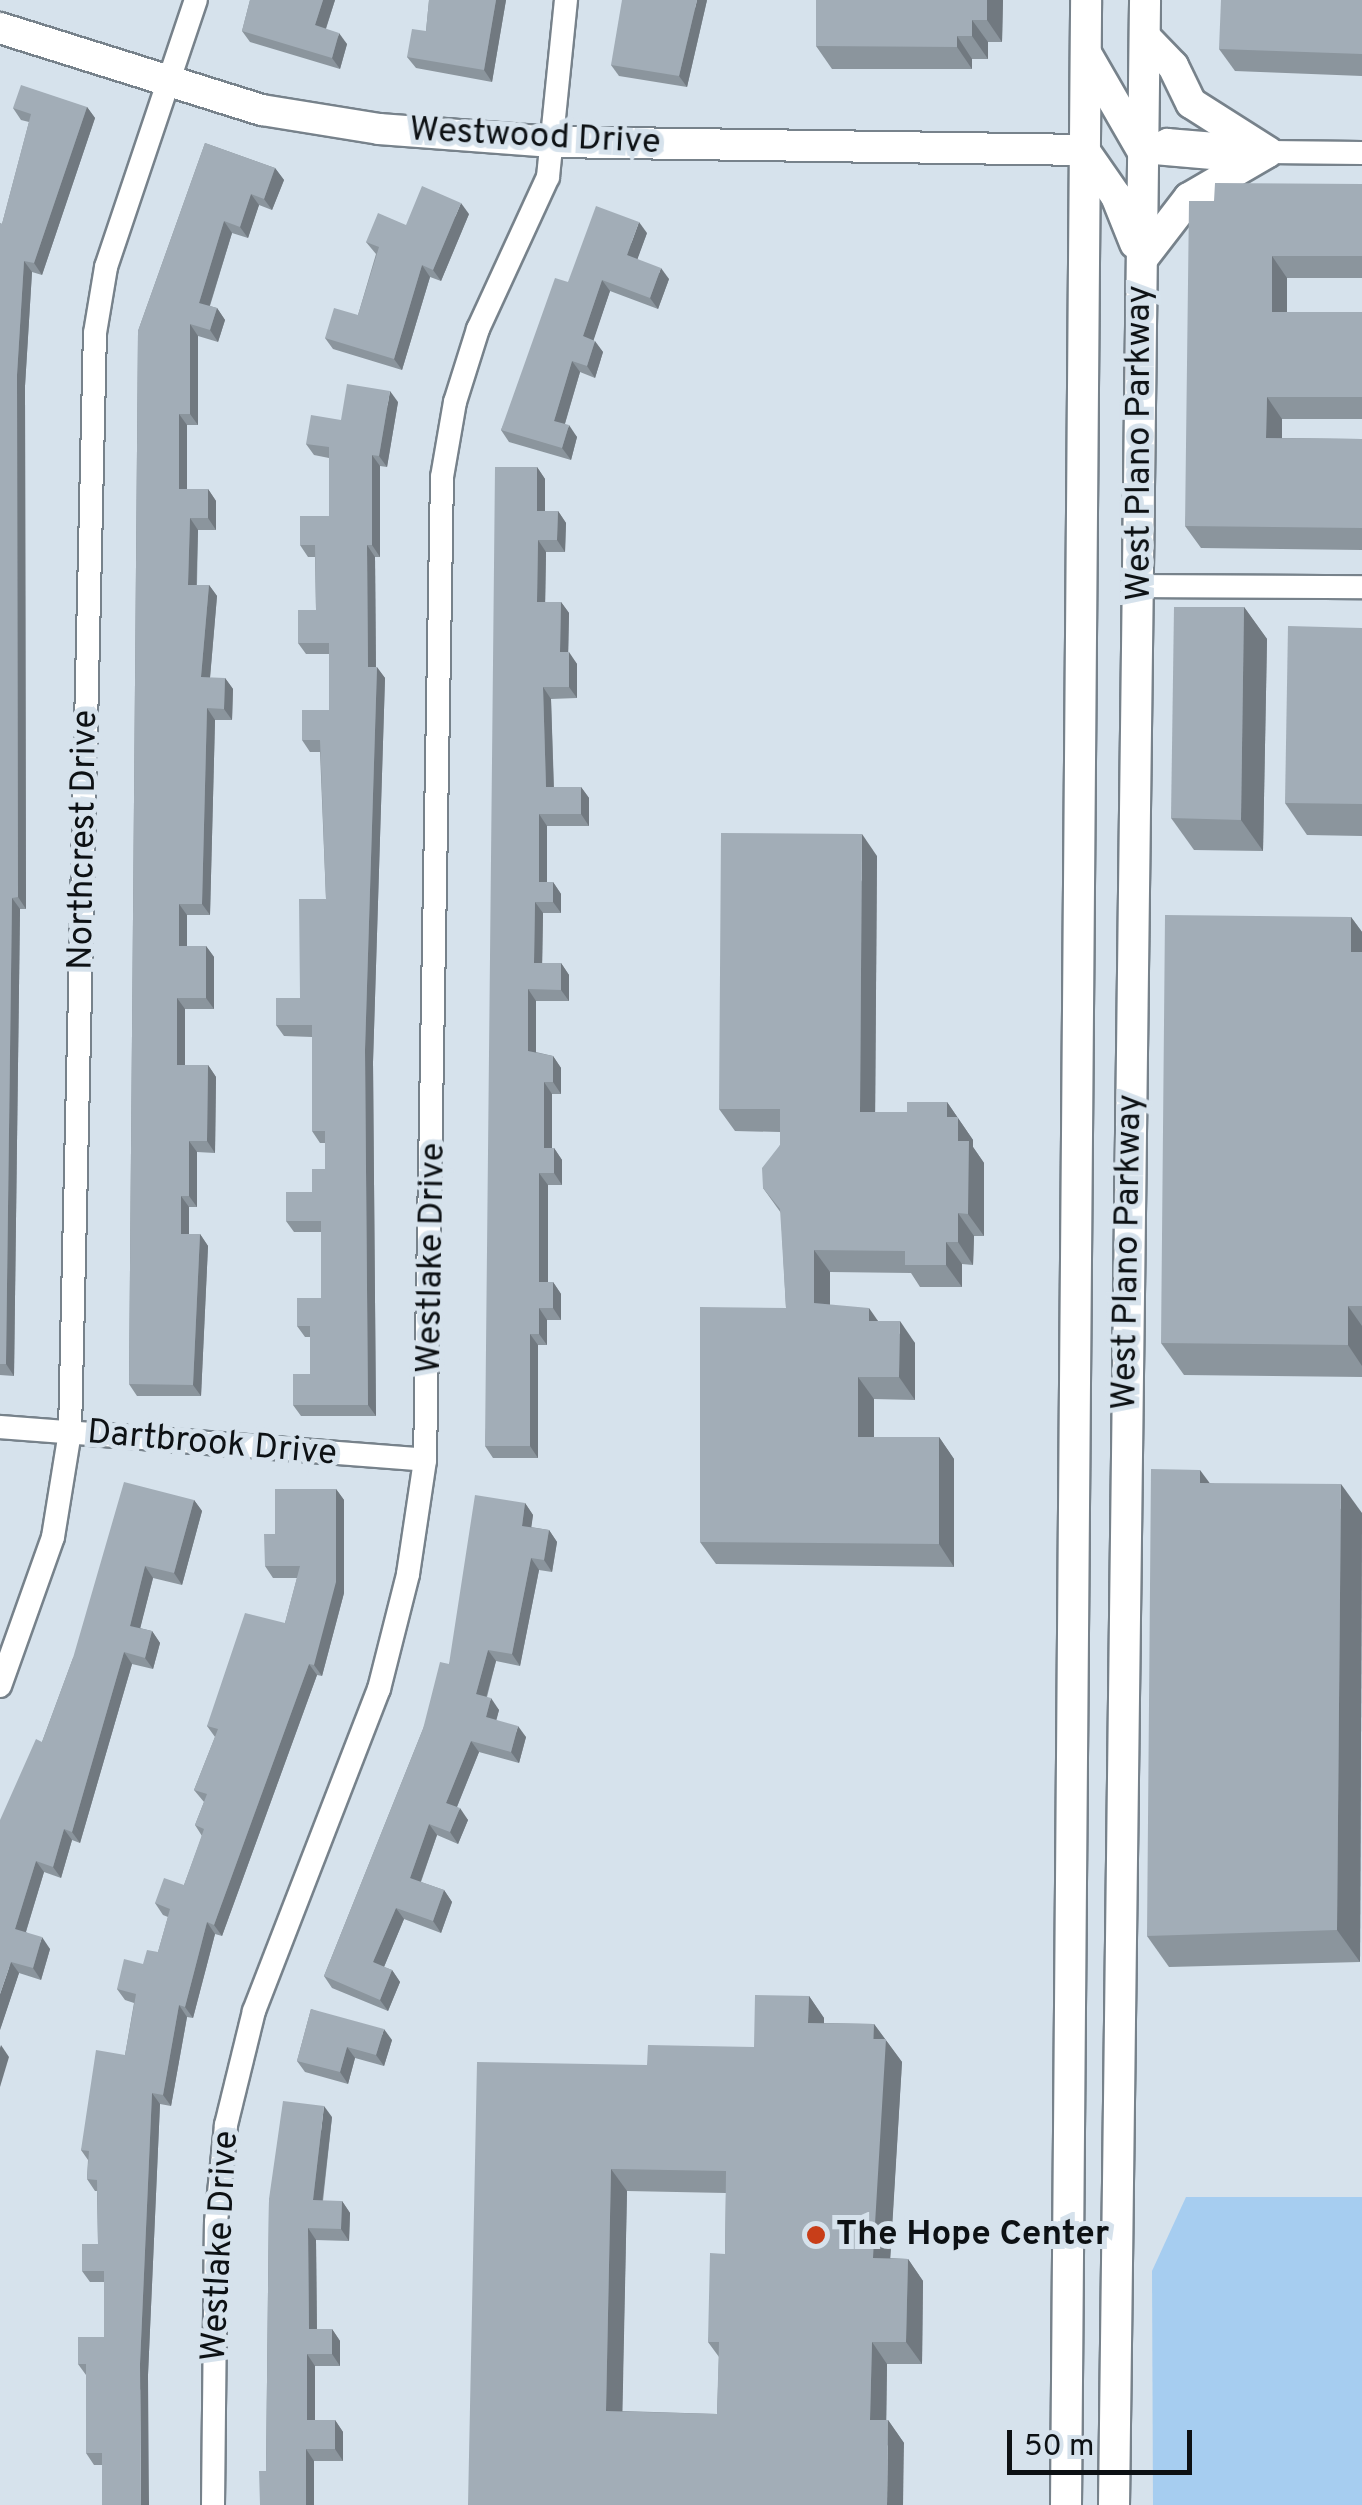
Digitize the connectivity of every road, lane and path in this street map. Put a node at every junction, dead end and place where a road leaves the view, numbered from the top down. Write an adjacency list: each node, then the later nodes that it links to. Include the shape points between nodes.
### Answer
1 (196, 0): 8 (street, Northcrest Drive)
2 (566, 0): 11 (street, Westlake Drive)
3 (1086, 0): 7 (main road, West Plano Parkway)
4 (1145, 0): 6 (main road, West Plano Parkway)
5 (0, 28): 8 (main road, Westwood Drive)
6 (1145, 37): 9 (main road, West Plano Parkway); 14 (main road, via 1173,66 1191,103)
7 (1085, 52): 10 (main road); 12 (main road, West Plano Parkway)
8 (172, 86): 11 (main road, Westwood Drive, via 262,110 379,129); 24 (street, Northcrest Drive, via 106,266 95,333)
9 (1144, 86): 10 (main road); 13 (main road, West Plano Parkway)
10 (1118, 114): 12 (main road); 13 (main road)
11 (553, 142): 12 (main road, Westwood Drive); 25 (street, Westlake Drive, via 544,193 478,329 454,402 442,477)
12 (1084, 150): 16 (main road); 17 (main road, West Plano Parkway)
13 (1143, 152): 14 (street, via 1236,160); 16 (main road); 18 (main road, West Plano Parkway)
14 (1268, 152): 15 (street); 18 (main road, via 1190,198)
15 (1362, 153)
16 (1108, 180): 17 (main road); 18 (main road)
17 (1084, 210): 22 (main road, West Plano Parkway)
18 (1142, 258): 19 (main road, West Plano Parkway)
19 (1140, 586): 20 (street); 21 (main road, West Plano Parkway)
20 (1362, 587)
21 (1127, 1286): 22 (main road); 28 (main road, West Plano Parkway)
22 (1076, 1295): 27 (main road, West Plano Parkway)
23 (0, 1427): 24 (street, Dartbrook Drive)
24 (70, 1432): 25 (street, Dartbrook Drive); 26 (street, Northcrest Drive, via 53,1537)
25 (425, 1460): 29 (street, Westlake Drive, via 408,1574 379,1689 254,2011 226,2125 216,2222)
26 (0, 1686)
27 (1072, 1993): 28 (main road, via 1104,2032); 30 (main road, West Plano Parkway)
28 (1120, 2191): 31 (main road, West Plano Parkway)
29 (212, 2505)
30 (1066, 2505)
31 (1114, 2505)

